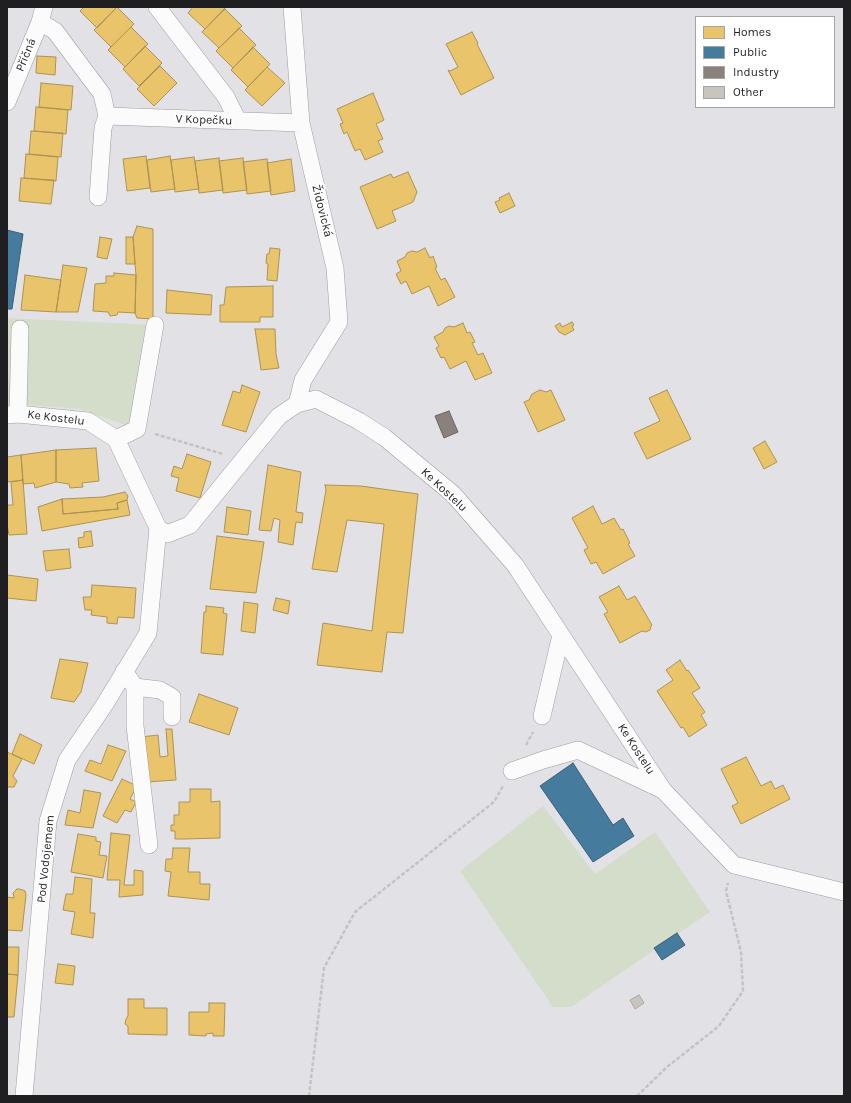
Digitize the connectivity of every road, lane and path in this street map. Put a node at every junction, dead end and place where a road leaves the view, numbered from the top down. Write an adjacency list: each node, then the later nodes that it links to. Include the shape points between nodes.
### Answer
1 (157, 7): 6 (street, via 226,97)
2 (292, 7): 7 (street, Židovická)
3 (42, 14): 4 (street, Příčná); 5 (street, via 102,94)
4 (7, 102)
5 (107, 116): 6 (street, V Kopečku); 8 (street, via 103,128)
6 (238, 121): 7 (street, V Kopečku)
7 (301, 123): 11 (street, Židovická, via 336,268 339,322 303,380)
8 (98, 197)
9 (155, 325): 13 (street)
10 (20, 329): 12 (street)
11 (297, 404): 15 (street, Ke Kostelu, via 279,416); 17 (street, Ke Kostelu, via 316,399 359,421 384,437 453,494 515,565)
12 (13, 414): 14 (street, Ke Kostelu, via 88,421)
13 (137, 429): 14 (street); 15 (path)
14 (116, 439): 16 (street)
15 (243, 460): 16 (street, Ke Kostelu, via 190,525 167,534)
16 (158, 528): 18 (street, Pod Vodojemem, via 148,632)
17 (561, 635): 20 (street); 23 (street, Ke Kostelu)
18 (124, 672): 19 (street); 27 (street, Pod Vodojemem, via 67,760 48,821)
19 (135, 687): 21 (street, via 160,690 172,697); 24 (street, via 135,726)
20 (542, 716): 22 (path)
21 (172, 717)
22 (512, 771): 23 (street, via 578,750); 28 (path, via 494,802 355,912 324,968)
23 (662, 790): 25 (street, Ke Kostelu)
24 (149, 845)
25 (734, 865): 26 (street); 29 (path, via 726,891 741,952 743,991 719,1026 667,1067)
26 (844, 892)
27 (24, 1096)
28 (309, 1096)
29 (637, 1096)

